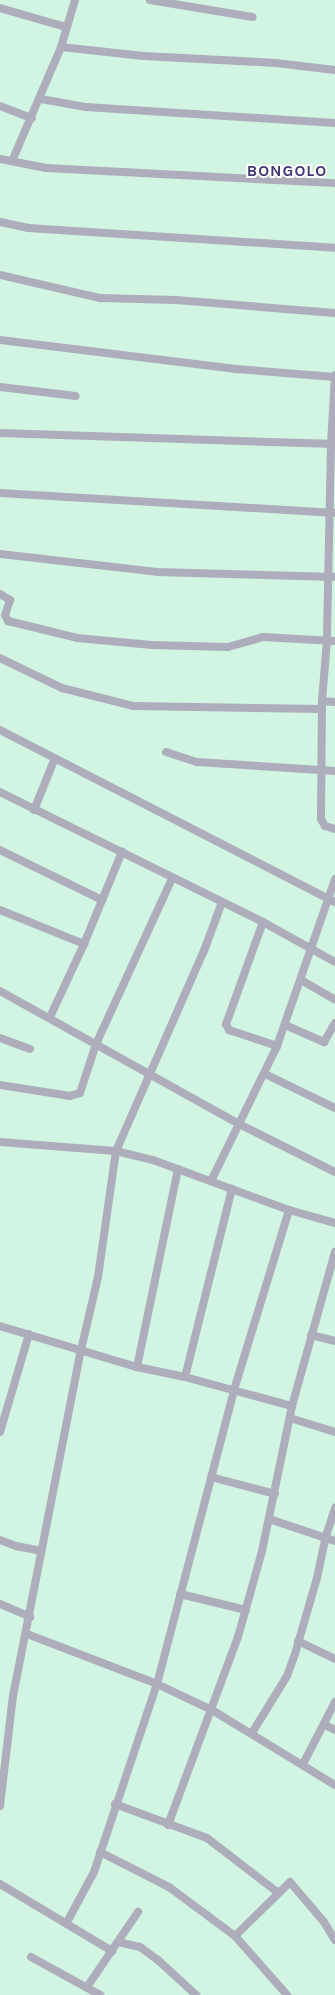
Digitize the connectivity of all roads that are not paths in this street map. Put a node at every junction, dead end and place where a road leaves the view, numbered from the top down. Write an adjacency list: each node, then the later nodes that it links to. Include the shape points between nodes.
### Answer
1 (74, 0): 5 (street)
2 (150, 0): 4 (street)
3 (0, 8): 5 (street)
4 (253, 17)
5 (66, 27): 6 (street)
6 (61, 47): 7 (street, via 144,56 276,63); 8 (street)
7 (335, 70)
8 (41, 99): 10 (street); 11 (street, via 86,107)
9 (0, 106): 10 (street)
10 (32, 118): 13 (street)
11 (335, 123)
12 (0, 158): 13 (street)
13 (12, 161): 14 (street, via 46,168)
14 (335, 183)
15 (0, 222): 16 (street, via 28,228)
16 (335, 248)
17 (0, 275): 18 (street, via 100,298 176,300)
18 (335, 313)
19 (0, 340): 20 (street, via 236,369)
20 (335, 376): 24 (street)
21 (0, 386): 22 (street)
22 (76, 396)
23 (0, 433): 24 (street)
24 (333, 444): 26 (street)
25 (0, 493): 26 (street)
26 (333, 512): 28 (street)
27 (0, 554): 28 (street, via 156,572)
28 (332, 577): 30 (street)
29 (0, 594): 30 (street, via 10,600 5,615 8,621 77,638 152,646 228,647 263,638)
30 (331, 640): 33 (street)
31 (0, 658): 33 (street, via 62,688 133,706)
32 (335, 702): 33 (street)
33 (322, 705): 37 (street)
34 (0, 730): 36 (street)
35 (166, 752): 37 (street, via 197,762)
36 (55, 758): 40 (street); 47 (street)
37 (322, 770): 38 (street); 41 (street, via 321,819 325,826)
38 (335, 771)
39 (0, 792): 40 (street)
40 (34, 810): 43 (street)
41 (335, 829)
42 (0, 850): 46 (street)
43 (122, 852): 44 (street); 46 (street)
44 (172, 879): 48 (street); 61 (street)
45 (335, 880): 47 (street)
46 (102, 900): 51 (street)
47 (331, 901): 52 (street)
48 (222, 902): 50 (street); 64 (street, via 204,951)
49 (0, 910): 51 (street)
50 (263, 922): 52 (street); 62 (street, via 226,1024 229,1030)
51 (84, 944): 57 (street)
52 (312, 950): 53 (street); 54 (street)
53 (335, 962)
54 (302, 980): 56 (street); 59 (street)
55 (0, 991): 57 (street)
56 (335, 1000)
57 (50, 1017): 61 (street)
58 (335, 1023): 59 (street, via 324,1042)
59 (285, 1025): 62 (street)
60 (0, 1038): 63 (street)
61 (96, 1044): 64 (street); 66 (street, via 78,1096)
62 (277, 1046): 65 (street)
63 (30, 1049)
64 (150, 1073): 68 (street); 70 (street)
65 (265, 1074): 67 (street); 68 (street)
66 (0, 1085)
67 (335, 1108)
68 (239, 1124): 72 (street); 73 (street)
69 (0, 1142): 70 (street)
70 (116, 1151): 71 (street); 82 (street, via 98,1277)
71 (178, 1169): 73 (street); 83 (street)
72 (335, 1172)
73 (211, 1181): 74 (street)
74 (232, 1190): 75 (street); 84 (street)
75 (289, 1210): 76 (street); 85 (street)
76 (335, 1223)
77 (335, 1252): 80 (street)
78 (0, 1326): 79 (street)
79 (29, 1334): 82 (street); 88 (street)
80 (311, 1334): 81 (street); 86 (street)
81 (335, 1341)
82 (81, 1350): 83 (street); 97 (street)
83 (137, 1367): 84 (street)
84 (185, 1377): 85 (street)
85 (234, 1390): 86 (street); 90 (street)
86 (292, 1406): 87 (street)
87 (290, 1418): 89 (street); 91 (street)
88 (0, 1432)
89 (335, 1432)
90 (210, 1477): 91 (street); 98 (street)
91 (275, 1494): 93 (street)
92 (335, 1508): 94 (street)
93 (269, 1519): 94 (street); 100 (street)
94 (325, 1539): 96 (street); 103 (street, via 317,1578)
95 (0, 1540): 97 (street)
96 (335, 1541)
97 (42, 1551): 101 (street)
98 (180, 1594): 100 (street); 105 (street)
99 (0, 1604): 101 (street)
100 (246, 1610): 107 (street)
101 (30, 1617): 102 (street)
102 (27, 1634): 105 (street); 114 (street, via 13,1696)
103 (298, 1641): 104 (street); 110 (street, via 287,1676)
104 (335, 1659)
105 (157, 1684): 107 (street); 113 (street)
106 (335, 1702): 108 (street)
107 (212, 1710): 110 (street); 115 (street)
108 (324, 1725): 109 (street); 111 (street)
109 (335, 1730)
110 (252, 1733): 111 (street)
111 (303, 1764): 112 (street)
112 (335, 1785)
113 (115, 1804): 115 (street); 116 (street)
114 (0, 1806)
115 (168, 1825): 118 (street, via 207,1838)
116 (100, 1852): 120 (street, via 94,1872); 121 (street, via 169,1887)
117 (0, 1884): 120 (street)
118 (277, 1892): 121 (street); 122 (street, via 287,1883 292,1883)
119 (138, 1912): 123 (street)
120 (67, 1922): 124 (street)
121 (235, 1936): 129 (street)
122 (335, 1940)
123 (118, 1942): 124 (street); 128 (street, via 140,1948 158,1960)
124 (112, 1951): 126 (street)
125 (30, 1956): 126 (street)
126 (87, 1987): 127 (street)
127 (100, 1995)
128 (196, 1995)
129 (287, 1995)

